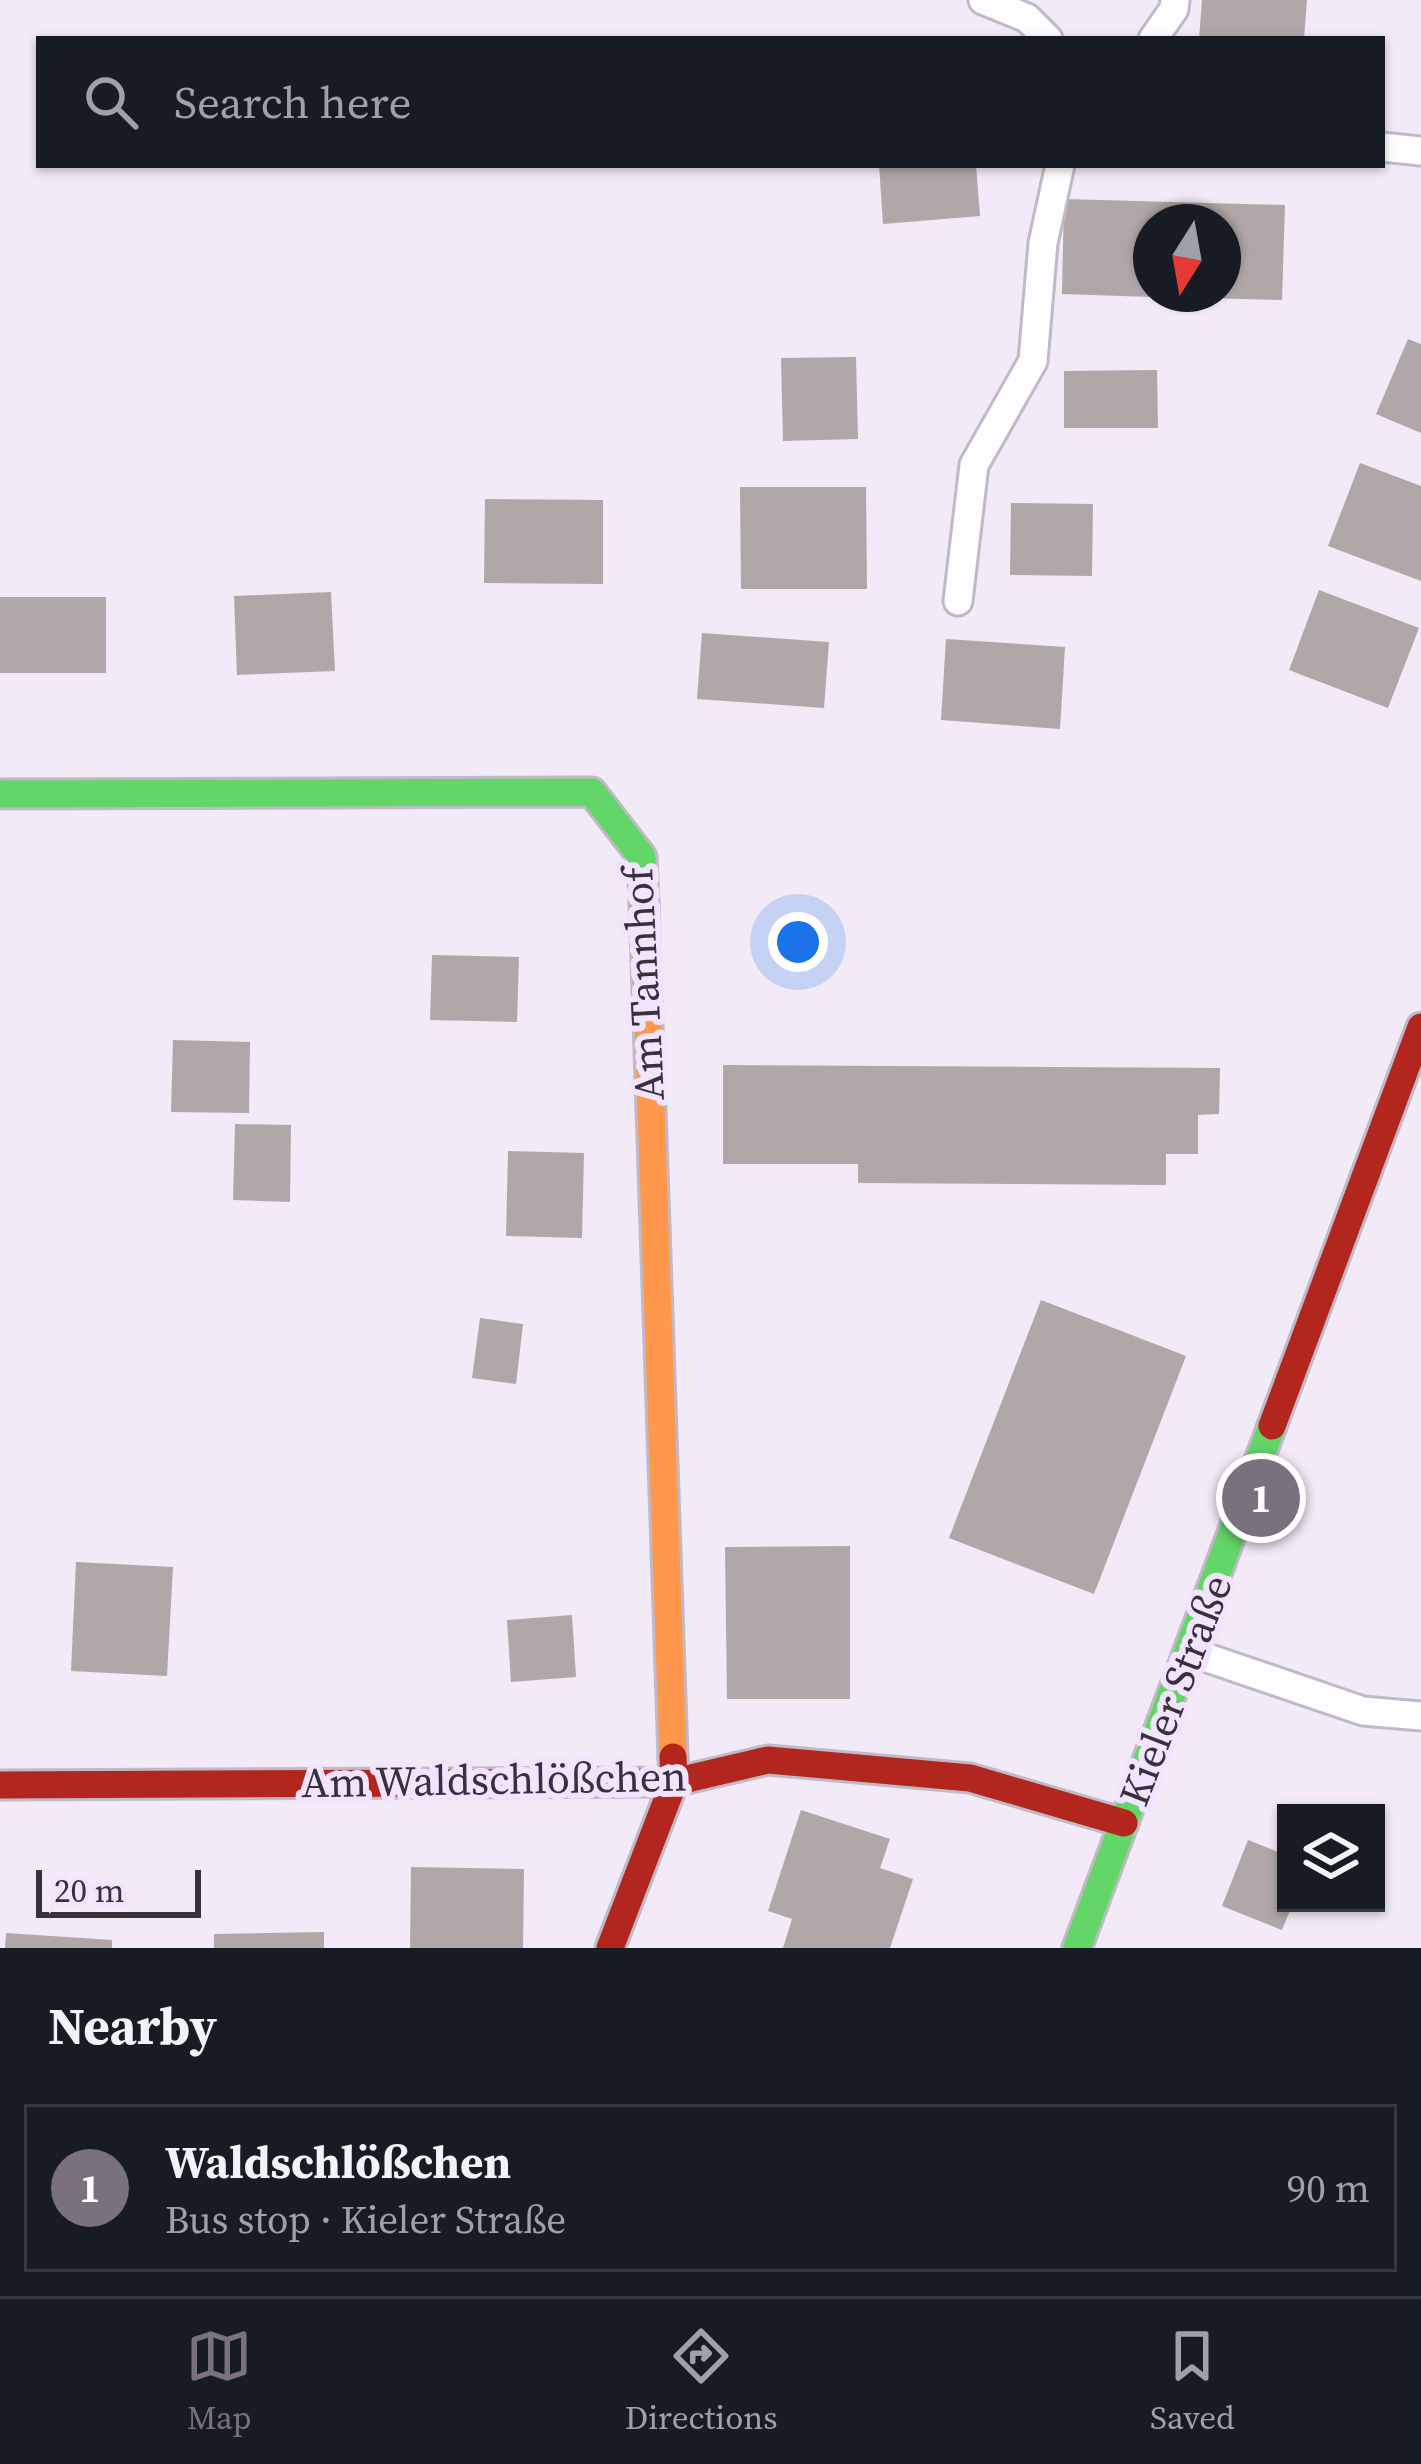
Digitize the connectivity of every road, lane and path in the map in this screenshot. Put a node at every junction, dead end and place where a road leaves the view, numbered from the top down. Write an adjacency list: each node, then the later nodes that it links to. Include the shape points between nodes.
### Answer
1 (983, 0): 3 (lane, via 1028,18)
2 (1175, 0): 4 (lane)
3 (1045, 36)
4 (1155, 36)
5 (1385, 147): 6 (lane)
6 (1421, 152)
7 (1059, 168): 8 (lane, via 1043,243 1034,361 974,465)
8 (958, 601)
9 (0, 794): 13 (street, Am Tannhof, via 592,792 642,857)
10 (1421, 1027): 11 (street, Kieler Straße)
11 (1190, 1652): 12 (lane, via 1364,1711); 15 (street, Kieler Straße)
12 (1421, 1716)
13 (674, 1782): 14 (street, Am Waldschlößchen); 15 (street, Am Waldschlößchen, via 768,1760 970,1778); 16 (street)
14 (0, 1785)
15 (1124, 1823): 17 (street, Kieler Straße)
16 (610, 1948)
17 (1077, 1948)

